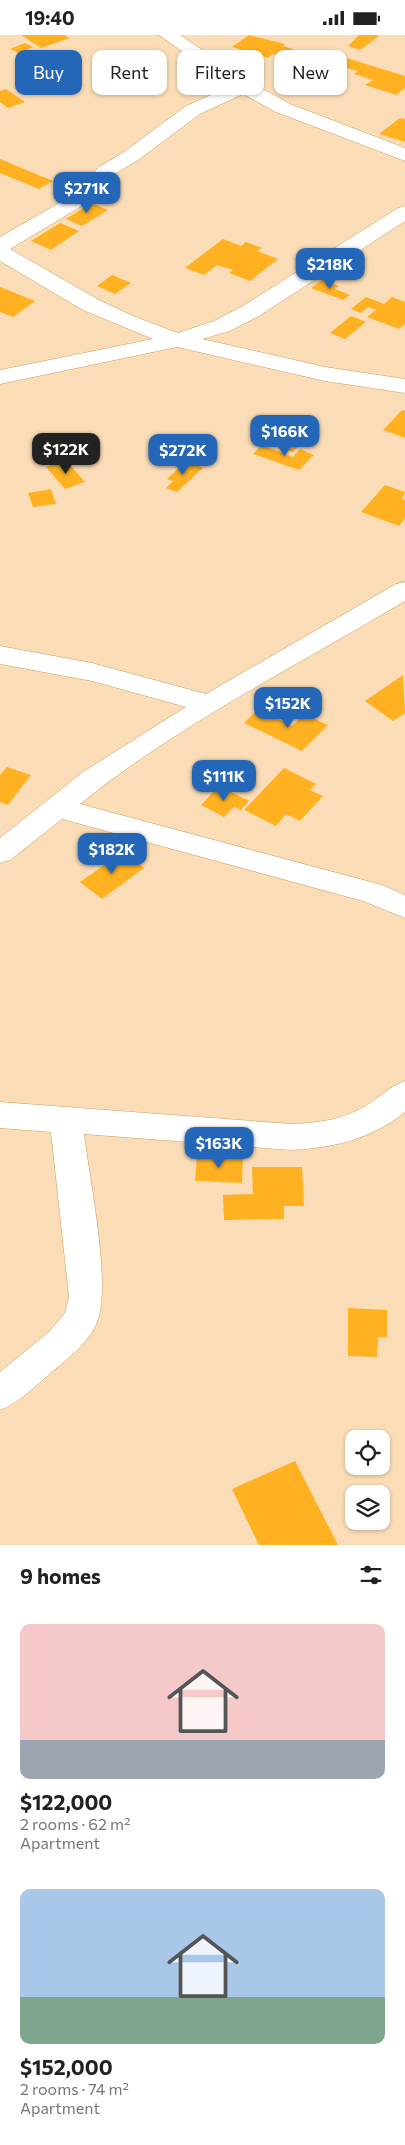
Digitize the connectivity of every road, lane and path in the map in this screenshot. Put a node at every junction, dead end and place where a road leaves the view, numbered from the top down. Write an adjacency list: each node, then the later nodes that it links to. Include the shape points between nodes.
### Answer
1 (168, 35): 2 (street)
2 (190, 50)
3 (226, 95): 7 (street, via 193,110 139,151 106,171 78,200)
4 (259, 95): 5 (street, via 283,108)
5 (405, 155)
6 (405, 212): 10 (street, via 251,311 222,326)
7 (0, 247)
8 (0, 252): 9 (street, via 62,290)
9 (124, 321): 10 (street); 11 (street, via 132,333)
10 (177, 340): 11 (street); 13 (street, via 325,374)
11 (122, 350): 12 (street)
12 (0, 377)
13 (405, 386)
14 (405, 590): 16 (street)
15 (0, 655): 16 (street, via 92,672)
16 (209, 703): 17 (street, via 95,777)
17 (57, 808): 18 (street); 19 (street, via 242,856 372,893)
18 (0, 853)
19 (405, 907)
20 (405, 1094): 22 (street, via 388,1109 358,1127 324,1137)
21 (0, 1115): 22 (street)
22 (66, 1121): 23 (street, via 84,1267 86,1297 81,1319 61,1343)
23 (0, 1394)

